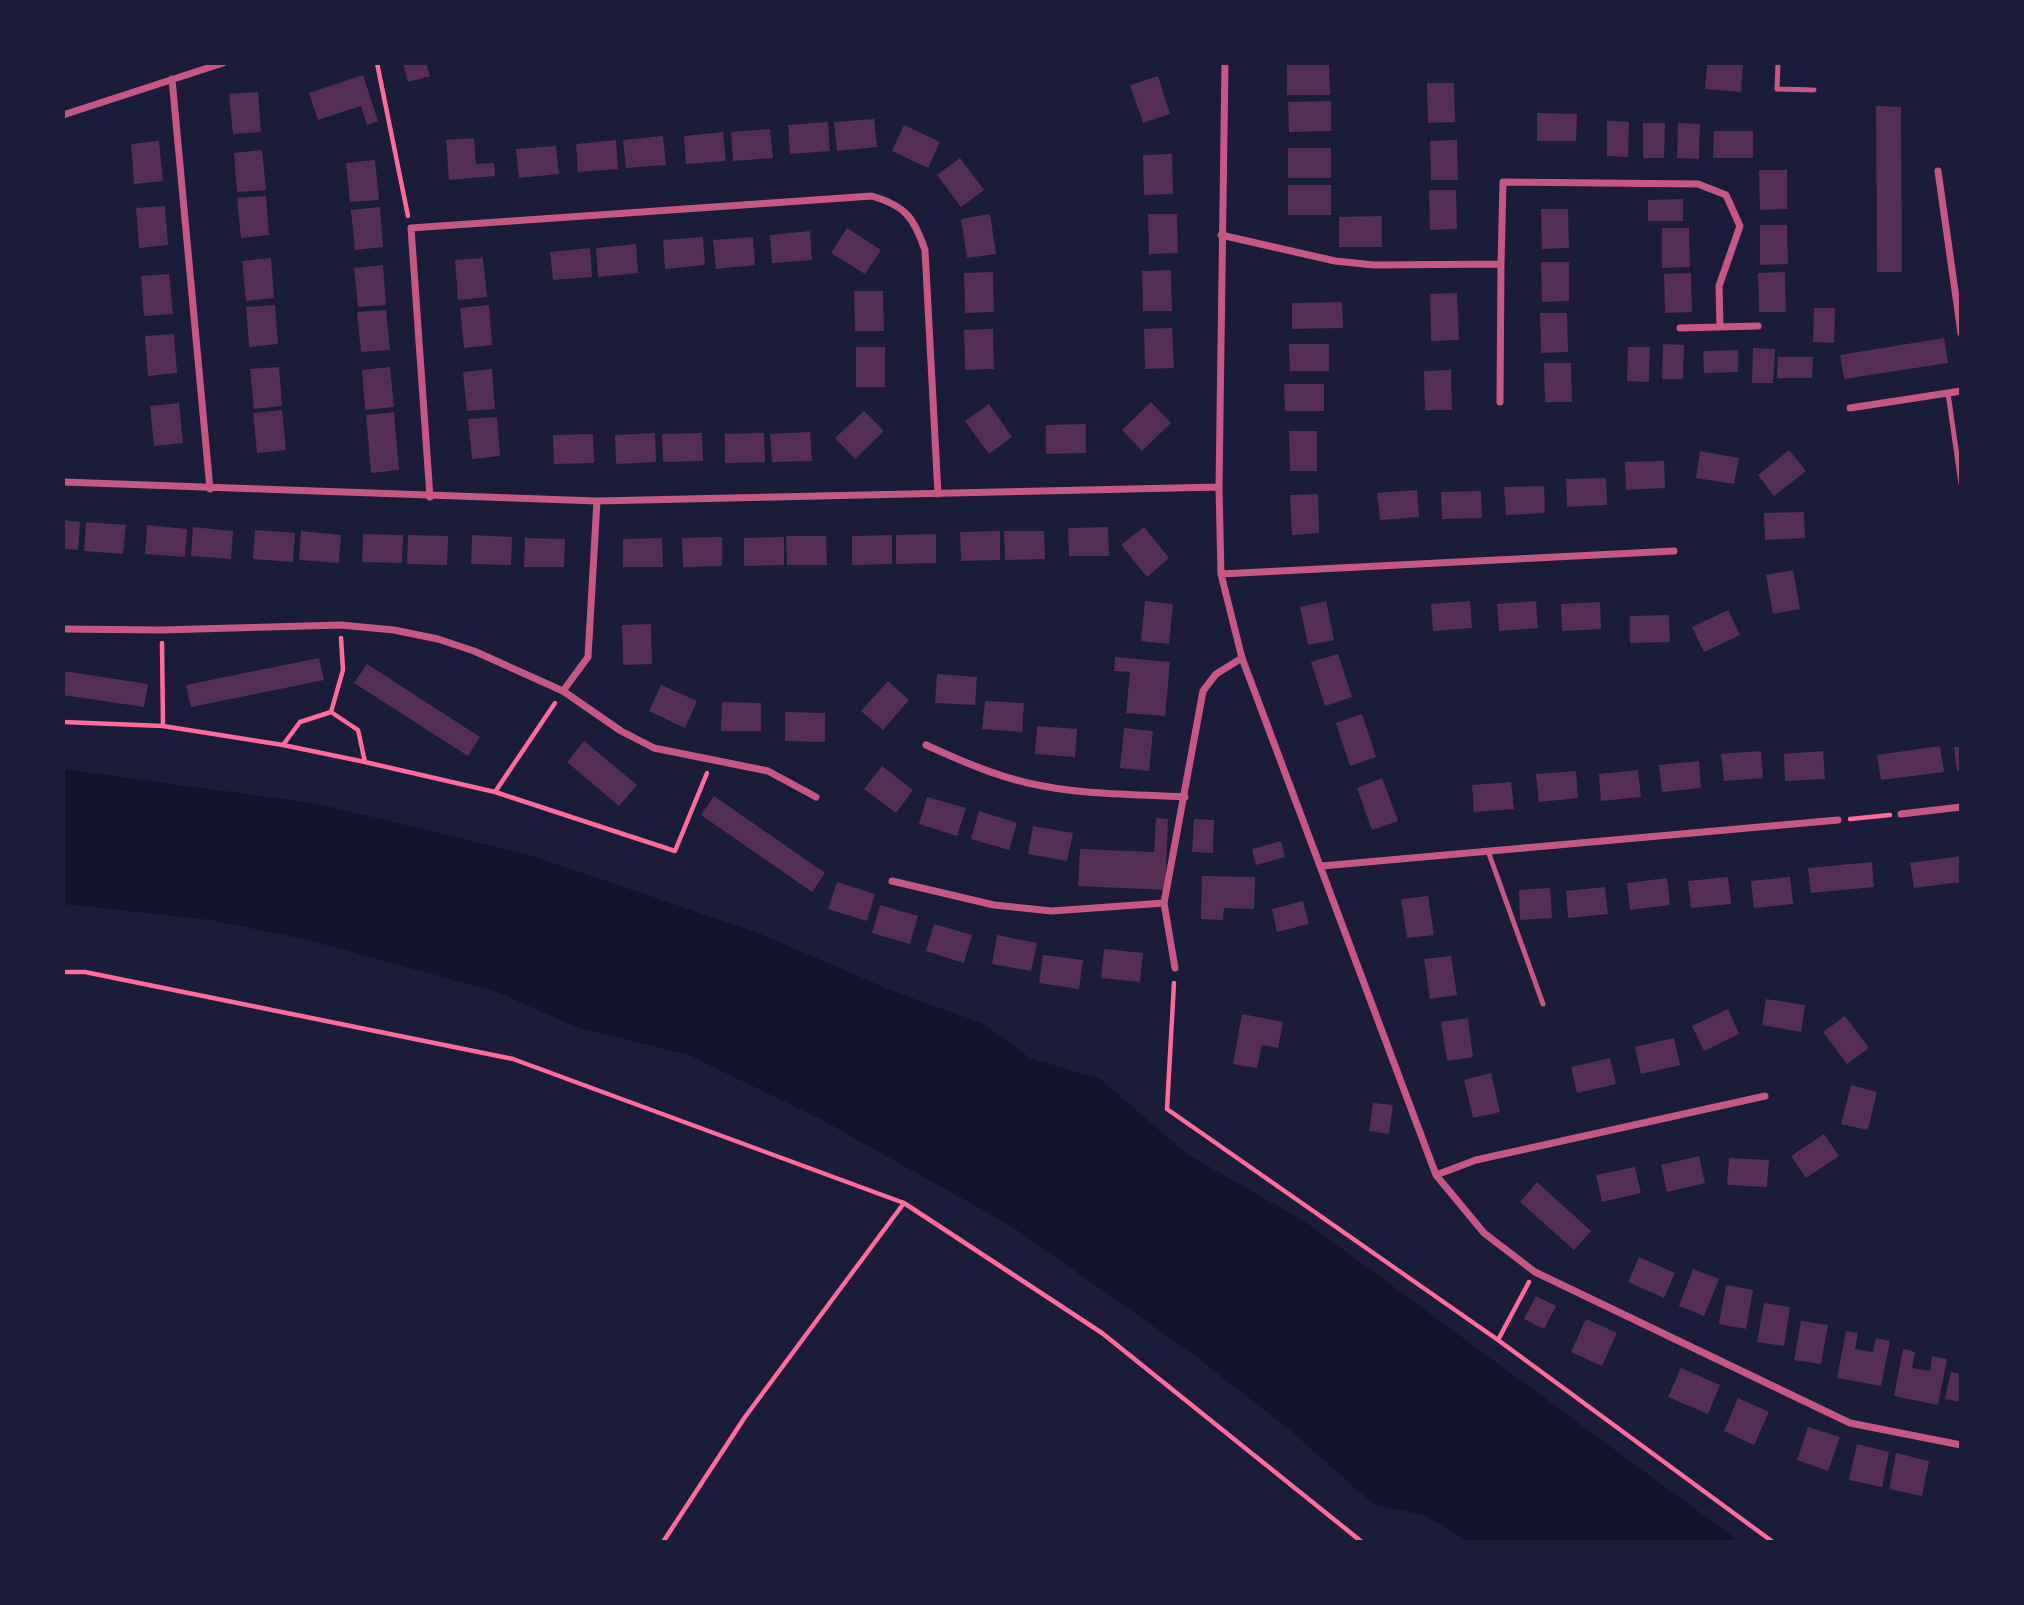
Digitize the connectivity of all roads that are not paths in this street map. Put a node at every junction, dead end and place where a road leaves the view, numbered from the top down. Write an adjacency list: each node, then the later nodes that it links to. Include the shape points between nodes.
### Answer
1 (223, 63): 4 (street)
2 (1225, 63): 8 (street)
3 (1778, 63): 5 (lane, via 1777,89)
4 (172, 79): 6 (street); 21 (street)
5 (1814, 90)
6 (63, 114)
7 (1938, 172): 13 (street)
8 (1221, 234): 9 (street, via 1335,261); 20 (street)
9 (1501, 264): 11 (street, via 1503,182 1698,184 1726,195 1740,226 1719,286); 16 (street)
10 (1758, 326): 11 (street)
11 (1720, 327): 12 (street)
12 (1680, 328)
13 (1961, 333)
14 (1961, 391): 15 (street)
15 (1948, 393): 17 (street); 19 (lane)
16 (1500, 401)
17 (1850, 408)
18 (63, 482): 21 (street)
19 (1961, 484)
20 (1219, 488): 22 (street); 26 (street)
21 (210, 489): 23 (street)
22 (938, 494): 23 (street, via 925,250 915,222 894,202 872,195 411,228); 24 (street)
23 (430, 497): 24 (street)
24 (597, 501): 29 (street, via 588,657)
25 (1674, 551): 26 (street)
26 (1221, 574): 28 (street)
27 (63, 629): 29 (street, via 341,625 394,629 474,651)
28 (1241, 658): 32 (street, via 1216,674 1203,691); 37 (street)
29 (564, 691): 31 (street, via 654,748 768,771)
30 (926, 745): 32 (street, via 1028,783)
31 (816, 797)
32 (1185, 797): 39 (street)
33 (1961, 807): 34 (street)
34 (1900, 814)
35 (1838, 820): 36 (street)
36 (1488, 851): 37 (street); 41 (lane)
37 (1322, 866): 43 (street)
38 (892, 881): 39 (street, via 994,905 1052,911)
39 (1164, 903): 40 (street)
40 (1175, 968)
41 (1543, 1004)
42 (1765, 1096): 43 (street, via 1475,1160)
43 (1436, 1175): 44 (street, via 1484,1233 1535,1272 1850,1423)
44 (1961, 1445)

